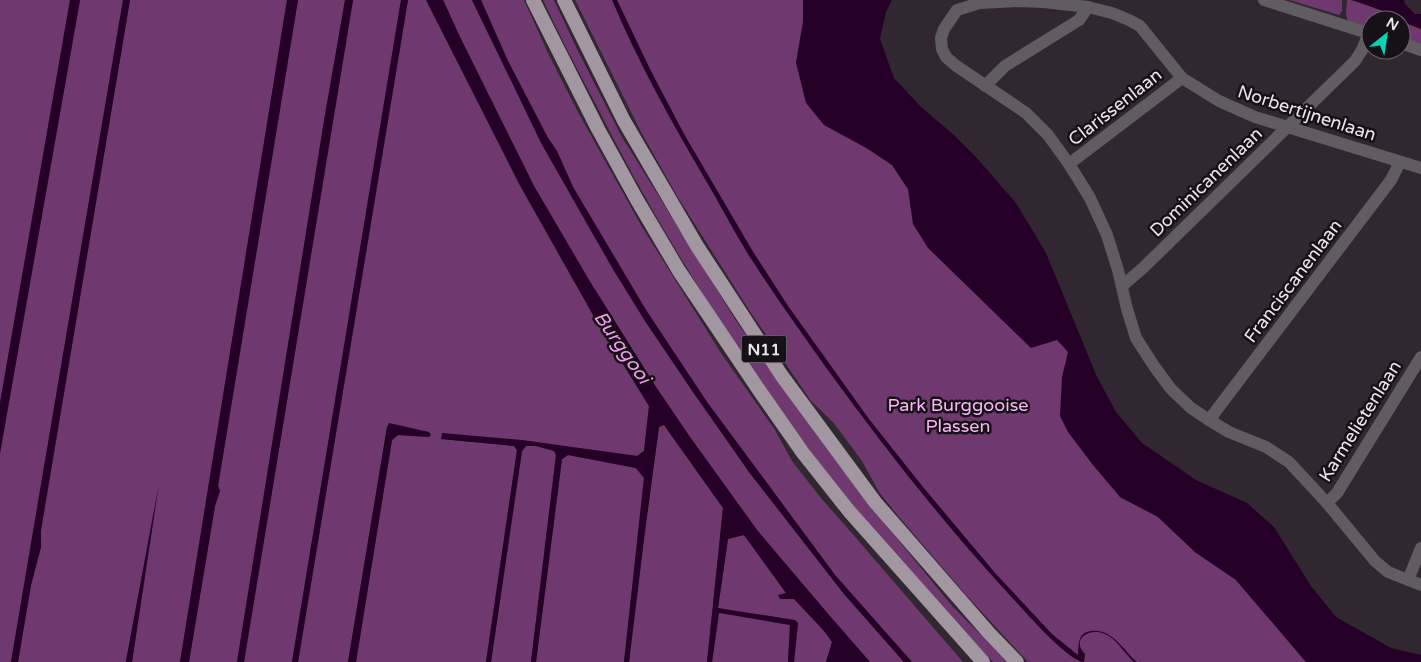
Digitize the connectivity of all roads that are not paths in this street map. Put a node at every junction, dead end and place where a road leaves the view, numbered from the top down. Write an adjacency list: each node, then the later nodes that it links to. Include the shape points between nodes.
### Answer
1 (533, 0): 20 (highway, N11, via 637,200 760,394 849,511)
2 (564, 0): 21 (highway, N11, via 624,121 697,246 782,376 874,502)
3 (1264, 0): 5 (street)
4 (1088, 7): 7 (street, Norbertijnenlaan, via 1112,13 1140,26); 8 (street, via 1079,20 1005,66); 8 (street, Norbertijnenlaan, via 1020,1 980,4 957,10 944,29 942,49 955,65)
5 (1361, 31)
6 (1361, 52): 9 (street, Dominicanenlaan)
7 (1182, 78): 9 (street, Norbertijnenlaan, via 1218,101); 11 (street, Clarissenlaan)
8 (985, 86): 11 (street, Norbertijnenlaan, via 1026,113 1048,135)
9 (1287, 127): 10 (street, Norbertijnenlaan); 13 (street, Dominicanenlaan)
10 (1400, 162): 12 (street, Norbertijnenlaan); 15 (street, Franciscanenlaan, via 1392,180)
11 (1069, 164): 13 (street, Norbertijnenlaan, via 1108,235)
12 (1421, 168)
13 (1122, 286): 15 (street, Norbertijnenlaan, via 1136,338 1154,366 1171,389)
14 (1421, 356): 16 (street, Karmelietenlaan, via 1337,493)
15 (1209, 420): 16 (street, Norbertijnenlaan, via 1278,454)
16 (1327, 503): 18 (street, Norbertijnenlaan, via 1375,561 1388,572)
17 (1421, 548): 18 (street)
18 (1408, 580): 19 (street, Norbertijnenlaan)
19 (1421, 585)
20 (983, 662)
21 (1017, 662)

